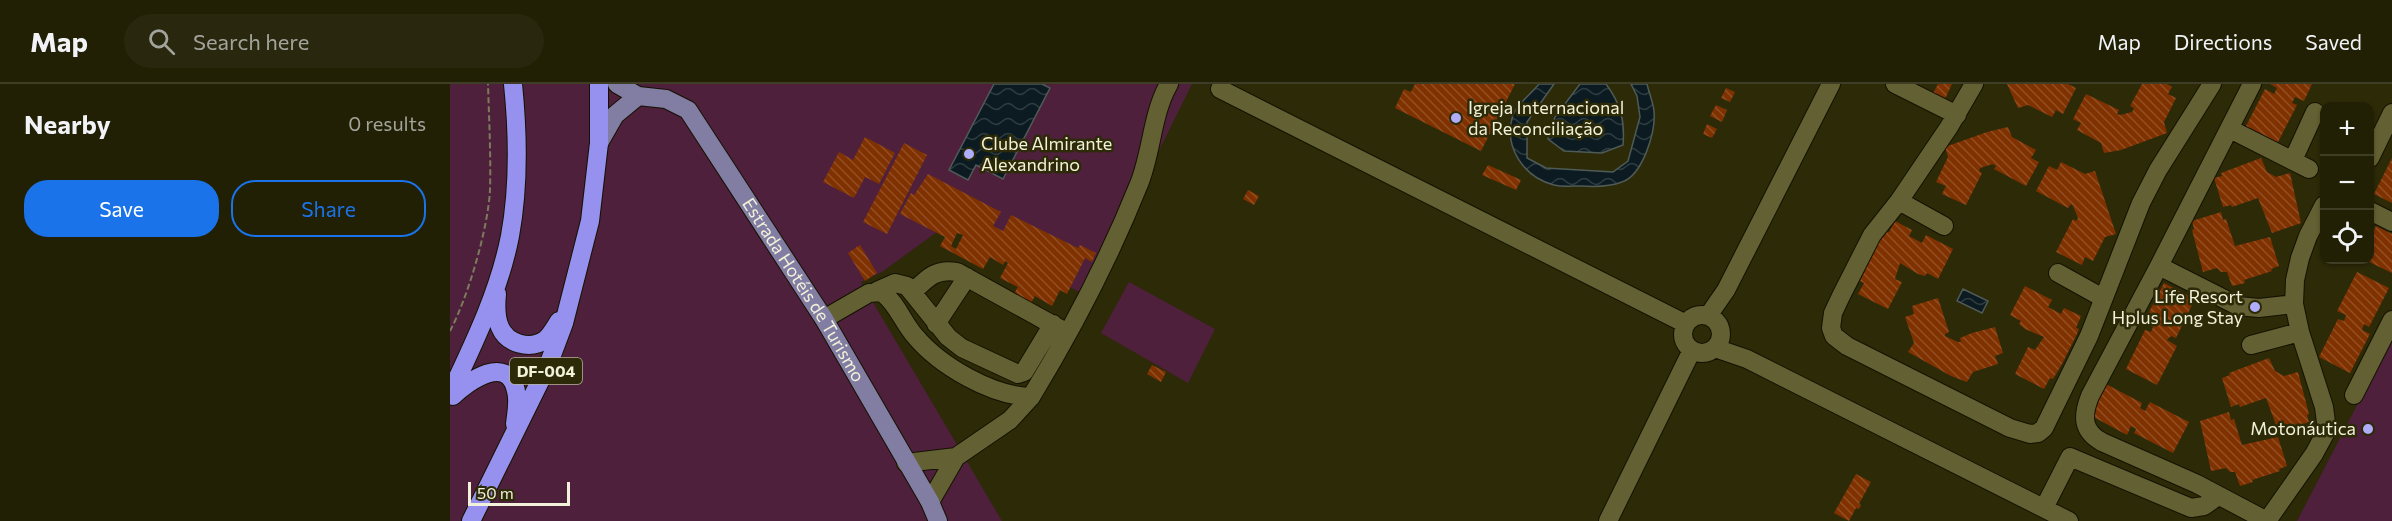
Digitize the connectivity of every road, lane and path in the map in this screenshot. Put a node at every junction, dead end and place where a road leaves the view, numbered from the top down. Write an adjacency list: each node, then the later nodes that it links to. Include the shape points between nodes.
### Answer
1 (488, 84): 38 (path, via 488,201 482,241)
2 (513, 84): 26 (highway, via 517,123 515,190 510,235)
3 (600, 84): 17 (highway, DF-004)
4 (617, 84): 12 (main road, Estrada Hotéis de Turismo)
5 (1831, 84): 41 (street, via 1726,290)
6 (1895, 84): 15 (street)
7 (1974, 84): 15 (street)
8 (2212, 84): 30 (street, via 2158,170)
9 (2252, 84): 16 (street)
10 (1162, 88): 40 (street, via 1140,182)
11 (1220, 89): 37 (street)
12 (638, 96): 17 (main road, via 615,115); 33 (main road, Estrada Hotéis de Turismo, via 666,99 688,110)
13 (2315, 112): 16 (street, via 2301,164)
14 (2392, 113): 18 (street)
15 (1957, 115): 19 (street)
16 (2230, 129): 24 (street)
17 (599, 142): 32 (highway, DF-004, via 591,221)
18 (2371, 156)
19 (1899, 201): 23 (street); 30 (street, via 1876,229 1854,270 1833,312 1832,334 1846,346 2010,428 2032,434 2044,428)
20 (2322, 210): 31 (street, via 2300,258)
21 (2374, 213): 22 (street)
22 (2392, 222)
23 (1944, 226)
24 (2159, 267): 31 (street, via 2238,306); 49 (street, via 2090,396 2085,425 2102,442)
25 (2058, 273): 30 (street)
26 (499, 277): 32 (highway, via 496,302 500,327 518,343 532,345 545,340); 44 (highway)
27 (967, 277): 29 (street, via 938,271); 35 (street); 36 (street)
28 (877, 291): 29 (street, via 900,283); 33 (street); 45 (street, via 885,295 923,345 943,361 1000,393)
29 (913, 292): 35 (street)
30 (2103, 298)
31 (2294, 304): 39 (street)
32 (569, 306): 46 (highway, DF-004, via 549,363)
33 (824, 319): 48 (main road, Estrada Hotéis de Turismo)
34 (2392, 320): 43 (street)
35 (936, 324): 36 (street, via 962,348 1018,374 1024,372)
36 (1053, 324): 40 (street)
37 (1686, 324): 41 (street, via 1695,316); 41 (street, via 1684,338)
38 (450, 331)
39 (2300, 332): 42 (street); 52 (street, via 2324,407 2326,433 2267,521)
40 (1069, 334): 45 (street)
41 (1710, 338): 51 (street); 55 (street, via 1683,372)
42 (2251, 345)
43 (2354, 394)
44 (450, 396): 46 (highway, via 481,375 494,372 507,376 517,391)
45 (1031, 397): 47 (street, via 1010,420)
46 (514, 432): 53 (highway, DF-004)
47 (956, 457): 48 (street); 50 (street)
48 (906, 463): 50 (main road, Estrada Hotéis de Turismo)
49 (2218, 496): 51 (street, via 2204,506 2192,508 2070,457); 52 (street)
50 (930, 502): 54 (main road, Estrada Hotéis de Turismo)
51 (2044, 508): 56 (street)
52 (2239, 514)
53 (471, 521)
54 (938, 521)
55 (1608, 521)
56 (2069, 521)

